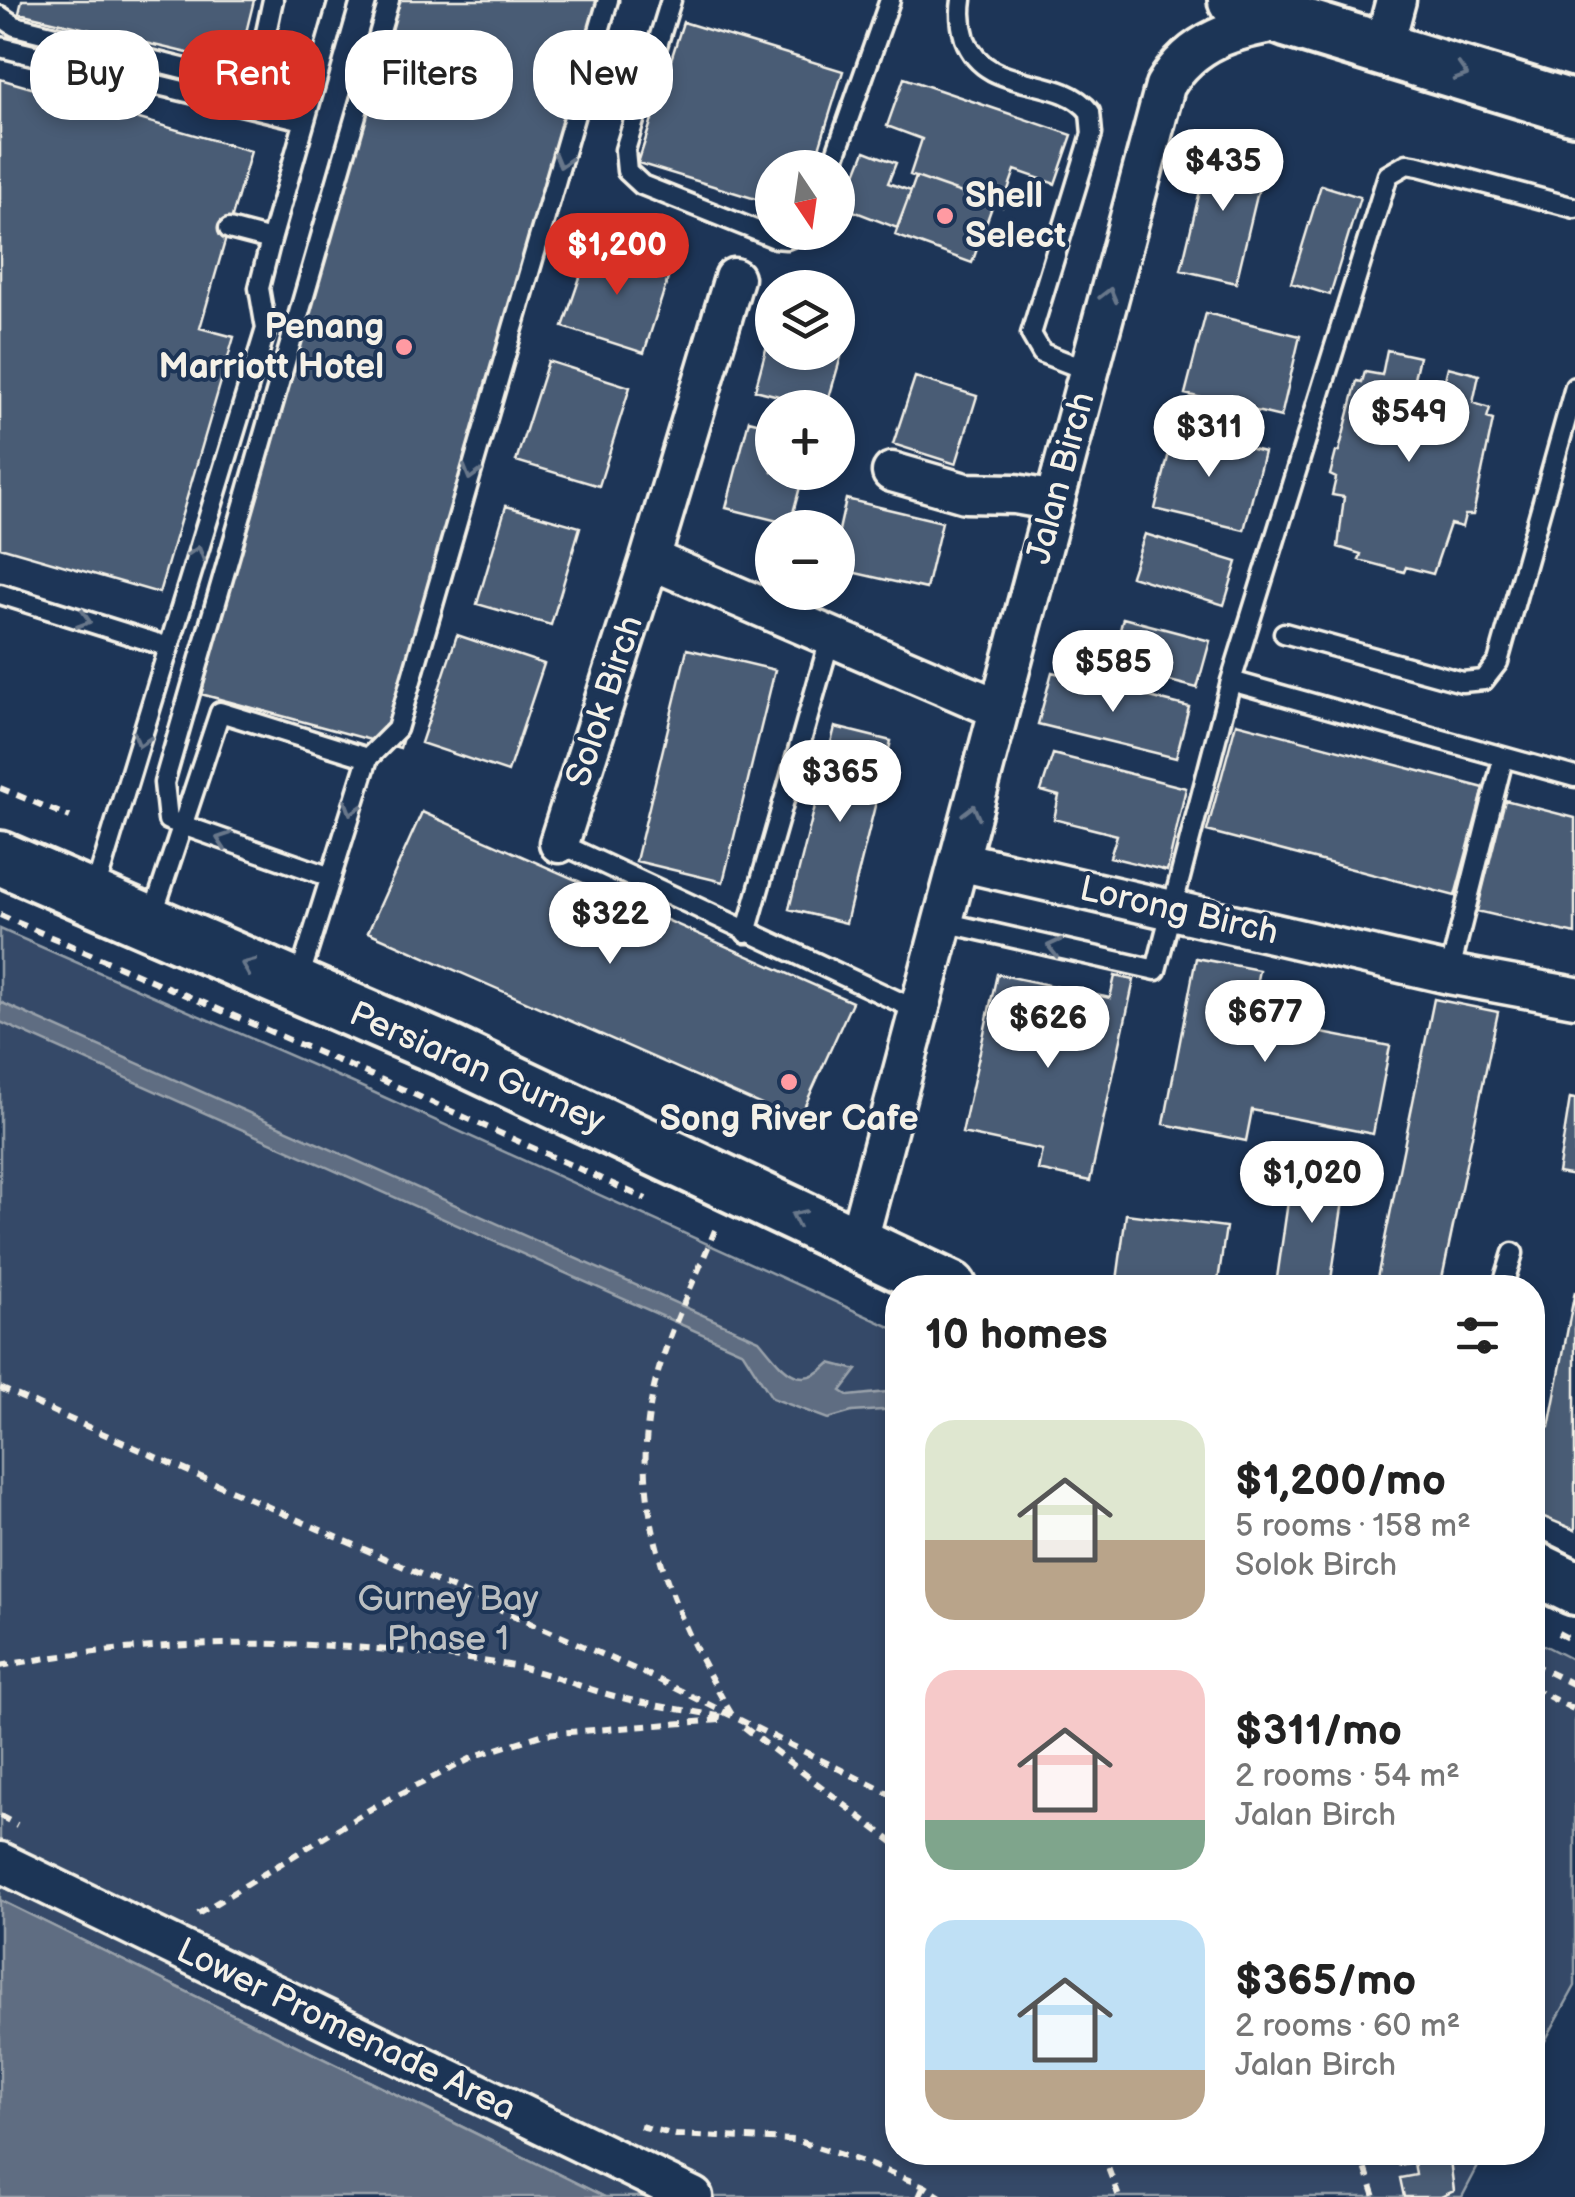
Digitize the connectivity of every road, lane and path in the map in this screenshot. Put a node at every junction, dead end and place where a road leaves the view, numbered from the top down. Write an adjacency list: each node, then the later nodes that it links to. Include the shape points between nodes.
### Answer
1 (273, 0): 10 (lane, via 258,60 234,81 14,26)
2 (339, 0): 13 (lane)
3 (389, 0): 40 (lane, via 164,782 168,820)
4 (608, 0): 35 (lane, one-way to 35, via 397,729)
5 (671, 0): 21 (lane, via 625,150 627,170 642,185)
6 (890, 0): 18 (lane)
7 (1235, 0): 11 (main road)
8 (1396, 0): 14 (street)
9 (956, 2): 24 (lane, via 970,54 988,70 1074,98 1090,112 1092,134 1031,334 1042,353)
10 (0, 16)
11 (1290, 21): 14 (main road); 24 (street, Jalan Birch, one-way to 11, via 1165,86 1207,41)
12 (0, 47): 15 (lane)
13 (325, 47)
14 (1383, 49): 16 (main road, one-way to 16)
15 (179, 90)
16 (1575, 108)
17 (303, 120): 22 (lane)
18 (837, 150)
19 (1575, 208): 33 (lane, via 1408,164 1388,175)
20 (229, 229): 22 (lane)
21 (755, 230)
22 (271, 240): 32 (lane, one-way to 22, via 266,329 259,288)
23 (734, 278): 28 (street, Solok Birch)
24 (1089, 371): 27 (street, Jalan Birch)
25 (1575, 387): 30 (lane, via 1498,662 1484,680 1462,682)
26 (892, 472): 27 (street, via 965,493)
27 (1055, 500): 34 (street, Jalan Birch)
28 (650, 558): 31 (street); 41 (street, Solok Birch)
29 (0, 594): 32 (lane, one-way to 32)
30 (1284, 634)
31 (831, 636): 34 (street); 50 (lane)
32 (169, 647): 45 (lane, one-way to 45)
33 (1230, 681): 36 (lane); 46 (lane)
34 (999, 709): 43 (street, Jalan Birch, one-way to 34)
35 (368, 758): 40 (lane, via 220,712); 44 (lane, one-way to 44)
36 (1502, 759): 37 (lane); 51 (lane)
37 (1575, 777)
38 (0, 788): 39 (path)
39 (70, 817)
40 (182, 826): 44 (lane, one-way to 40); 49 (lane)
41 (559, 844): 50 (lane)
42 (0, 858): 45 (main road, Persiaran Gurney)
43 (959, 861): 46 (street, Lorong Birch); 48 (street, Jalan Birch)
44 (331, 877): 52 (lane)
45 (92, 898): 49 (main road, Persiaran Gurney)
46 (1172, 909): 48 (lane, one-way to 48, via 1156,970); 51 (street, Lorong Birch)
47 (0, 915): 55 (path)
48 (942, 922): 54 (street, Jalan Birch)
49 (150, 923): 52 (main road, Persiaran Gurney, one-way to 49)
50 (746, 933): 54 (lane)
51 (1450, 974): 53 (street, Lorong Birch)
52 (297, 987): 59 (main road, Persiaran Gurney, one-way to 52)
53 (1575, 997)
54 (919, 1011): 59 (street, Jalan Birch)
55 (662, 1206)
56 (698, 1222): 57 (path)
57 (715, 1230): 58 (path); 71 (path, via 663,1354 645,1452 646,1502 667,1584)
58 (732, 1238)
59 (856, 1244): 61 (main road, Persiaran Gurney)
60 (1513, 1253): 62 (lane)
61 (922, 1275)
62 (1506, 1275)
63 (0, 1388): 71 (path)
64 (1545, 1573): 65 (main road)
65 (1575, 1588)
66 (0, 1666): 71 (path, via 219,1644 374,1649 512,1666 618,1698)
67 (1545, 1671): 68 (path)
68 (1575, 1686)
69 (1545, 1695): 70 (path)
70 (1575, 1710)
71 (734, 1719): 72 (path); 75 (path); 78 (path, via 544,1734 478,1756 374,1807)
72 (885, 1792)
73 (0, 1816): 74 (path)
74 (33, 1832)
75 (885, 1836)
76 (0, 1862): 84 (street, Lower Promenade Area)
77 (182, 1906): 78 (path)
78 (198, 1914): 79 (path)
79 (215, 1922)
80 (630, 2123): 83 (path, via 676,2135 796,2140)
81 (1107, 2165): 87 (path)
82 (1364, 2165): 88 (path)
83 (924, 2186): 85 (path); 86 (path)
84 (693, 2197)
85 (918, 2197)
86 (941, 2197)
87 (1118, 2197)
88 (1375, 2197)

